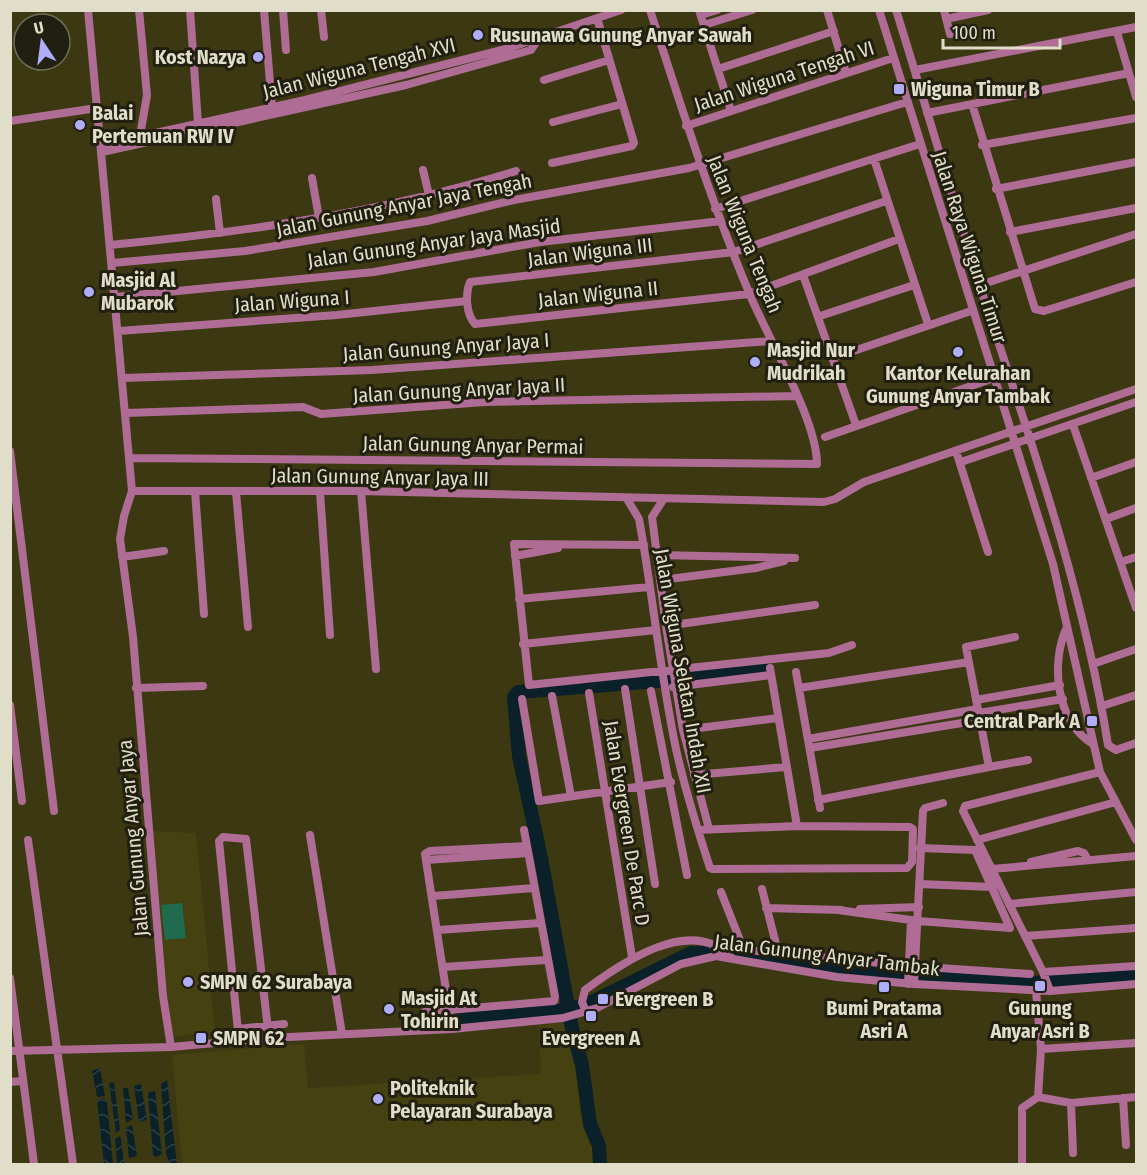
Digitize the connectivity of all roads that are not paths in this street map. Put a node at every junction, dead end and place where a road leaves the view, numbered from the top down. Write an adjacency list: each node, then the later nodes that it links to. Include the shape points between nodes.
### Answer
1 (88, 10): 38 (street, Jalan Gunung Anyar Jaya)
2 (139, 10): 46 (street, via 147,95)
3 (190, 10): 44 (street)
4 (264, 10): 37 (street)
5 (283, 10): 25 (street)
6 (321, 10): 23 (street)
7 (621, 10): 17 (street, Jalan Wiguna Tengah XVI)
8 (650, 10): 45 (street, Jalan Wiguna Tengah)
9 (717, 10): 15 (street)
10 (752, 10): 18 (street)
11 (827, 10): 20 (street)
12 (879, 10): 26 (street, Jalan Raya Wiguna Timur)
13 (896, 10): 29 (street, Jalan Raya Wiguna Timur)
14 (988, 10): 16 (street)
15 (700, 13): 18 (street)
16 (945, 15): 22 (street)
17 (597, 18): 24 (street, Jalan Wiguna Tengah XVI); 27 (street)
18 (704, 25): 28 (street)
19 (1137, 27): 21 (street)
20 (834, 31): 28 (street); 30 (street)
21 (1117, 32): 29 (street); 31 (street)
22 (950, 34)
23 (324, 37)
24 (535, 38): 37 (street, Jalan Wiguna Tengah XVI, via 506,49); 49 (street, via 531,50 406,85)
25 (286, 50)
26 (893, 58): 30 (street, Jalan Wiguna Tengah VI); 34 (street, Jalan Raya Wiguna Timur)
27 (609, 60): 32 (street); 35 (street)
28 (718, 69): 39 (street)
29 (915, 70): 40 (street, Jalan Raya Wiguna Timur)
30 (846, 73): 39 (street, Jalan Wiguna Tengah VI)
31 (1129, 73): 33 (street); 36 (street)
32 (544, 80)
33 (1137, 97)
34 (907, 102): 47 (street, Jalan Raya Wiguna Timur); 53 (street, Jalan Gunung Anyar Jaya Tengah)
35 (622, 104): 43 (street); 52 (street, via 634,139 632,146)
36 (972, 104): 40 (street); 48 (street)
37 (272, 107): 44 (street, Jalan Wiguna Tengah XVI)
38 (97, 108): 42 (street); 49 (street, Jalan Gunung Anyar Jaya)
39 (730, 111): 45 (street, Jalan Wiguna Tengah VI)
40 (927, 113): 65 (street, Jalan Raya Wiguna Timur)
41 (1137, 118): 48 (street)
42 (10, 121)
43 (553, 122)
44 (198, 123): 46 (street, Jalan Wiguna Tengah XVI)
45 (686, 126): 53 (street, Jalan Wiguna Tengah)
46 (140, 136): 49 (street, Jalan Wiguna Tengah XVI)
47 (920, 144): 50 (street); 66 (street, Jalan Raya Wiguna Timur)
48 (982, 145): 57 (street)
49 (101, 148): 71 (street, Jalan Gunung Anyar Jaya)
50 (874, 159): 60 (street); 62 (street)
51 (1137, 162): 57 (street)
52 (552, 163)
53 (700, 166): 62 (street, Jalan Wiguna Tengah); 73 (street, Jalan Gunung Anyar Jaya Tengah, via 514,200 427,221 245,251)
54 (423, 170): 58 (street)
55 (516, 171): 58 (street)
56 (312, 178): 63 (street)
57 (996, 189): 67 (street)
58 (429, 195): 63 (street)
59 (216, 199): 68 (street)
60 (886, 201): 70 (street); 72 (street)
61 (1137, 208): 67 (street)
62 (715, 209): 64 (street, Jalan Wiguna Tengah)
63 (319, 218): 68 (street)
64 (720, 221): 72 (street, Jalan Wiguna Tengah); 80 (street, Jalan Gunung Anyar Jaya Masjid, via 540,242 374,272)
65 (961, 226): 66 (street); 78 (street, Jalan Raya Wiguna Timur)
66 (947, 230): 82 (street, Jalan Raya Wiguna Timur)
67 (1010, 232): 74 (street)
68 (220, 233): 71 (street)
69 (1137, 234): 74 (street)
70 (899, 239): 75 (street); 77 (street)
71 (110, 245): 73 (street, Jalan Gunung Anyar Jaya)
72 (734, 252): 79 (street, Jalan Wiguna Tengah); 81 (street, Jalan Wiguna III, via 470,282)
73 (112, 263): 80 (street, Jalan Gunung Anyar Jaya)
74 (1024, 271): 76 (street, via 1035,309 1039,311); 78 (street)
75 (803, 276): 79 (street); 83 (street)
76 (1137, 282)
77 (914, 285): 83 (street); 84 (street)
78 (980, 285): 96 (street, Jalan Raya Wiguna Timur)
79 (749, 294): 81 (street, Jalan Wiguna II, via 475,324); 86 (street, Jalan Wiguna Tengah)
80 (115, 297): 85 (street, Jalan Gunung Anyar Jaya)
81 (467, 301): 85 (street, Jalan Wiguna I)
82 (972, 311): 84 (street); 89 (street, Jalan Raya Wiguna Timur)
83 (819, 316): 87 (street)
84 (928, 324): 87 (street)
85 (119, 331): 88 (street, Jalan Gunung Anyar Jaya)
86 (771, 341): 88 (street, Jalan Gunung Anyar Jaya I, via 372,370); 91 (street, Jalan Wiguna Tengah)
87 (833, 358): 95 (street)
88 (123, 378): 93 (street, Jalan Gunung Anyar Jaya)
89 (991, 379): 95 (street); 97 (street, Jalan Raya Wiguna Timur)
90 (1137, 389): 96 (street, Jalan Gunung Anyar Jaya III)
91 (796, 396): 93 (street, Jalan Gunung Anyar Jaya II, via 486,402 321,414 303,407); 106 (street, Jalan Wiguna Tengah, via 814,442)
92 (1137, 402): 94 (street)
93 (126, 413): 103 (street, Jalan Gunung Anyar Jaya)
94 (1073, 424): 99 (street); 107 (street)
95 (856, 425): 98 (street)
96 (1026, 426): 97 (street, Jalan Gunung Anyar Jaya III); 99 (street, Jalan Raya Wiguna Timur)
97 (1011, 431): 100 (street, Jalan Raya Wiguna Timur); 102 (street, Jalan Gunung Anyar Jaya III)
98 (825, 437)
99 (1030, 439): 100 (street); 144 (street, Jalan Raya Wiguna Timur, via 1066,553)
100 (1014, 445): 104 (street); 136 (street, Jalan Raya Wiguna Timur, via 1053,564)
101 (10, 451): 182 (street)
102 (956, 451): 104 (street); 114 (street, Jalan Gunung Anyar Jaya III, via 824,502)
103 (129, 458): 106 (street, Jalan Gunung Anyar Permai); 108 (street, Jalan Gunung Anyar Jaya)
104 (961, 462): 122 (street)
105 (1137, 462): 107 (street)
106 (816, 464)
107 (1091, 478): 118 (street)
108 (132, 491): 109 (street, Jalan Gunung Anyar Jaya III); 126 (street, Jalan Gunung Anyar Jaya, via 121,533)
109 (195, 491): 111 (street, Jalan Gunung Anyar Jaya III); 133 (street)
110 (361, 491): 112 (street, Jalan Gunung Anyar Jaya III); 113 (street, Jalan Gunung Anyar Jaya III); 145 (street)
111 (236, 492): 112 (street, Jalan Gunung Anyar Jaya III); 135 (street)
112 (320, 492): 138 (street)
113 (627, 499): 114 (street, Jalan Gunung Anyar Jaya III); 117 (street, Jalan Wiguna Selatan Indah XII)
114 (663, 500): 116 (street)
115 (1137, 508): 118 (street)
116 (652, 517): 117 (street); 123 (street, Jalan Wiguna Selatan Indah XII)
117 (639, 519): 119 (street, Jalan Wiguna Selatan Indah XII)
118 (1106, 519): 127 (street)
119 (644, 545): 120 (street); 129 (street, Jalan Wiguna Selatan Indah XII)
120 (571, 546): 124 (street); 124 (street, via 516,543)
121 (164, 551): 126 (street)
122 (988, 552)
123 (657, 555): 128 (street, Jalan Wiguna Selatan Indah XII); 128 (street, via 792,559 756,568)
124 (515, 556): 130 (street)
125 (1137, 556): 127 (street)
126 (122, 557): 153 (street, Jalan Gunung Anyar Jaya)
127 (1121, 562): 131 (street)
128 (661, 580): 134 (street, Jalan Wiguna Selatan Indah XII)
129 (649, 587): 130 (street); 137 (street, Jalan Wiguna Selatan Indah XII)
130 (519, 599): 140 (street)
131 (1136, 604)
132 (815, 605): 134 (street)
133 (204, 614)
134 (666, 626): 146 (street, Jalan Wiguna Selatan Indah XII)
135 (248, 627)
136 (1068, 627): 150 (street, via 1060,642); 169 (street, Jalan Raya Wiguna Timur)
137 (656, 630): 140 (street); 147 (street, Jalan Wiguna Selatan Indah XII)
138 (330, 635)
139 (1015, 637): 143 (street, via 968,645)
140 (523, 644): 147 (street, via 528,684)
141 (852, 645): 146 (street, via 829,653)
142 (1137, 649): 144 (street)
143 (969, 662): 154 (street); 164 (street)
144 (1093, 664): 163 (street, Jalan Raya Wiguna Timur)
145 (376, 669)
146 (673, 670): 147 (street); 149 (street, Jalan Wiguna Selatan Indah XII)
147 (662, 672): 152 (street, Jalan Wiguna Selatan Indah XII)
148 (796, 672): 154 (street)
149 (676, 684): 152 (street); 165 (street, via 770,671); 166 (street, Jalan Wiguna Selatan Indah XII)
150 (1060, 685): 161 (street); 164 (street)
151 (203, 686): 153 (street)
152 (665, 687): 186 (street, Jalan Wiguna Selatan Indah XII, via 687,798)
153 (136, 688): 238 (street, Jalan Gunung Anyar Jaya, via 163,996)
154 (799, 688): 168 (street)
155 (625, 689): 176 (street)
156 (651, 691): 175 (street)
157 (589, 693): 177 (street, Jalan Evergreen De Parc D)
158 (1137, 695): 163 (street)
159 (552, 696): 178 (street)
160 (522, 699): 178 (street, via 539,801)
161 (1062, 699): 164 (street); 169 (street, via 1076,730)
162 (10, 705): 179 (street)
163 (1102, 706): 167 (street, Jalan Raya Wiguna Timur, via 1108,746 1116,750)
164 (978, 710): 168 (street); 172 (street)
165 (778, 718): 166 (street); 171 (street)
166 (683, 730): 174 (street, Jalan Wiguna Selatan Indah XII)
167 (1137, 743)
168 (809, 744): 172 (street, via 819,804)
169 (1094, 744): 173 (street, Jalan Raya Wiguna Timur)
170 (1028, 760): 172 (street)
171 (786, 767): 174 (street); 183 (street)
172 (989, 767)
173 (1100, 772): 180 (street, Jalan Raya Wiguna Timur); 190 (street, via 965,806 963,811)
174 (694, 775): 184 (street, Jalan Wiguna Selatan Indah XII)
175 (670, 782): 176 (street); 196 (street)
176 (639, 786): 177 (street); 197 (street)
177 (604, 792): 178 (street); 215 (street, Jalan Evergreen De Parc D)
178 (571, 796)
179 (22, 801)
180 (1116, 802): 187 (street, Jalan Raya Wiguna Timur); 190 (street)
181 (942, 803): 192 (street, via 923,812)
182 (54, 811)
183 (797, 826): 184 (street); 186 (street, Jalan Wiguna Selatan Indah XII, via 912,828 912,862 907,868 714,870)
184 (708, 829): 186 (street)
185 (524, 830): 193 (street)
186 (698, 830)
187 (1134, 830): 191 (street, Jalan Raya Wiguna Timur)
188 (310, 835): 234 (street)
189 (28, 840): 240 (street)
190 (977, 840): 195 (street)
191 (1137, 840)
192 (920, 848): 198 (street); 199 (street, via 971,849 978,854)
193 (527, 850): 200 (street); 204 (street, via 426,857)
194 (1137, 856): 195 (street)
195 (992, 869): 205 (street)
196 (687, 875)
197 (655, 884)
198 (920, 884): 199 (street); 206 (street)
199 (992, 887): 209 (street, via 1010,925 1007,929)
200 (534, 888): 204 (street); 210 (street)
201 (762, 889): 207 (street)
202 (721, 892): 214 (street, via 743,948)
203 (1137, 892): 205 (street)
204 (433, 896): 212 (street)
205 (1009, 904): 213 (street)
206 (919, 907): 208 (street); 209 (street)
207 (766, 909): 208 (street); 214 (street)
208 (838, 910): 209 (street)
209 (914, 921): 222 (street)
210 (540, 923): 212 (street); 217 (street)
211 (1137, 928): 213 (street)
212 (438, 930): 219 (street)
213 (1025, 936): 220 (street)
214 (778, 952): 222 (street)
215 (632, 957): 216 (street, via 686,940 718,945); 227 (street, via 585,990)
216 (731, 957): 222 (street, Jalan Gunung Anyar Tambak, via 837,977); 227 (street, Jalan Gunung Anyar Tambak, via 708,957 681,964)
217 (546, 960): 219 (street); 228 (street, via 555,997 550,1003)
218 (1137, 966): 220 (street)
219 (443, 968): 228 (street)
220 (1044, 973): 225 (street)
221 (1030, 974): 222 (street)
222 (912, 975): 226 (street, Jalan Gunung Anyar Tambak)
223 (10, 978): 242 (street)
224 (1137, 984): 225 (street, Jalan Gunung Anyar Tambak)
225 (1049, 988): 226 (street, Jalan Gunung Anyar Tambak)
226 (1036, 991): 239 (street)
227 (584, 1007): 232 (street, Jalan Gunung Anyar Tambak, via 562,1018)
228 (449, 1010): 229 (street); 232 (street)
229 (425, 1012)
230 (284, 1024): 231 (street)
231 (269, 1026): 233 (street); 233 (street, via 246,839 223,837 219,841); 235 (street)
232 (452, 1027): 234 (street, Jalan Gunung Anyar Tambak)
233 (238, 1029): 236 (street)
234 (342, 1035): 235 (street, Jalan Gunung Anyar Tambak)
235 (269, 1038): 236 (street, Jalan Gunung Anyar Tambak)
236 (239, 1041): 238 (street, Jalan Gunung Anyar Tambak)
237 (1137, 1043): 239 (street)
238 (171, 1047): 240 (street, Jalan Gunung Anyar Tambak)
239 (1041, 1049): 245 (street)
240 (58, 1050): 242 (street, Jalan Gunung Anyar Tambak); 252 (street)
241 (10, 1051): 242 (street, Jalan Gunung Anyar Tambak)
242 (20, 1051): 243 (street)
243 (22, 1081): 244 (street); 251 (street)
244 (10, 1082)
245 (1038, 1097): 248 (street); 253 (street, via 1022,1108)
246 (1137, 1097): 247 (street)
247 (1123, 1098): 248 (street); 249 (street)
248 (1071, 1103): 250 (street)
249 (1126, 1145)
250 (1073, 1153)
251 (34, 1164)
252 (73, 1164)
253 (1022, 1164)

